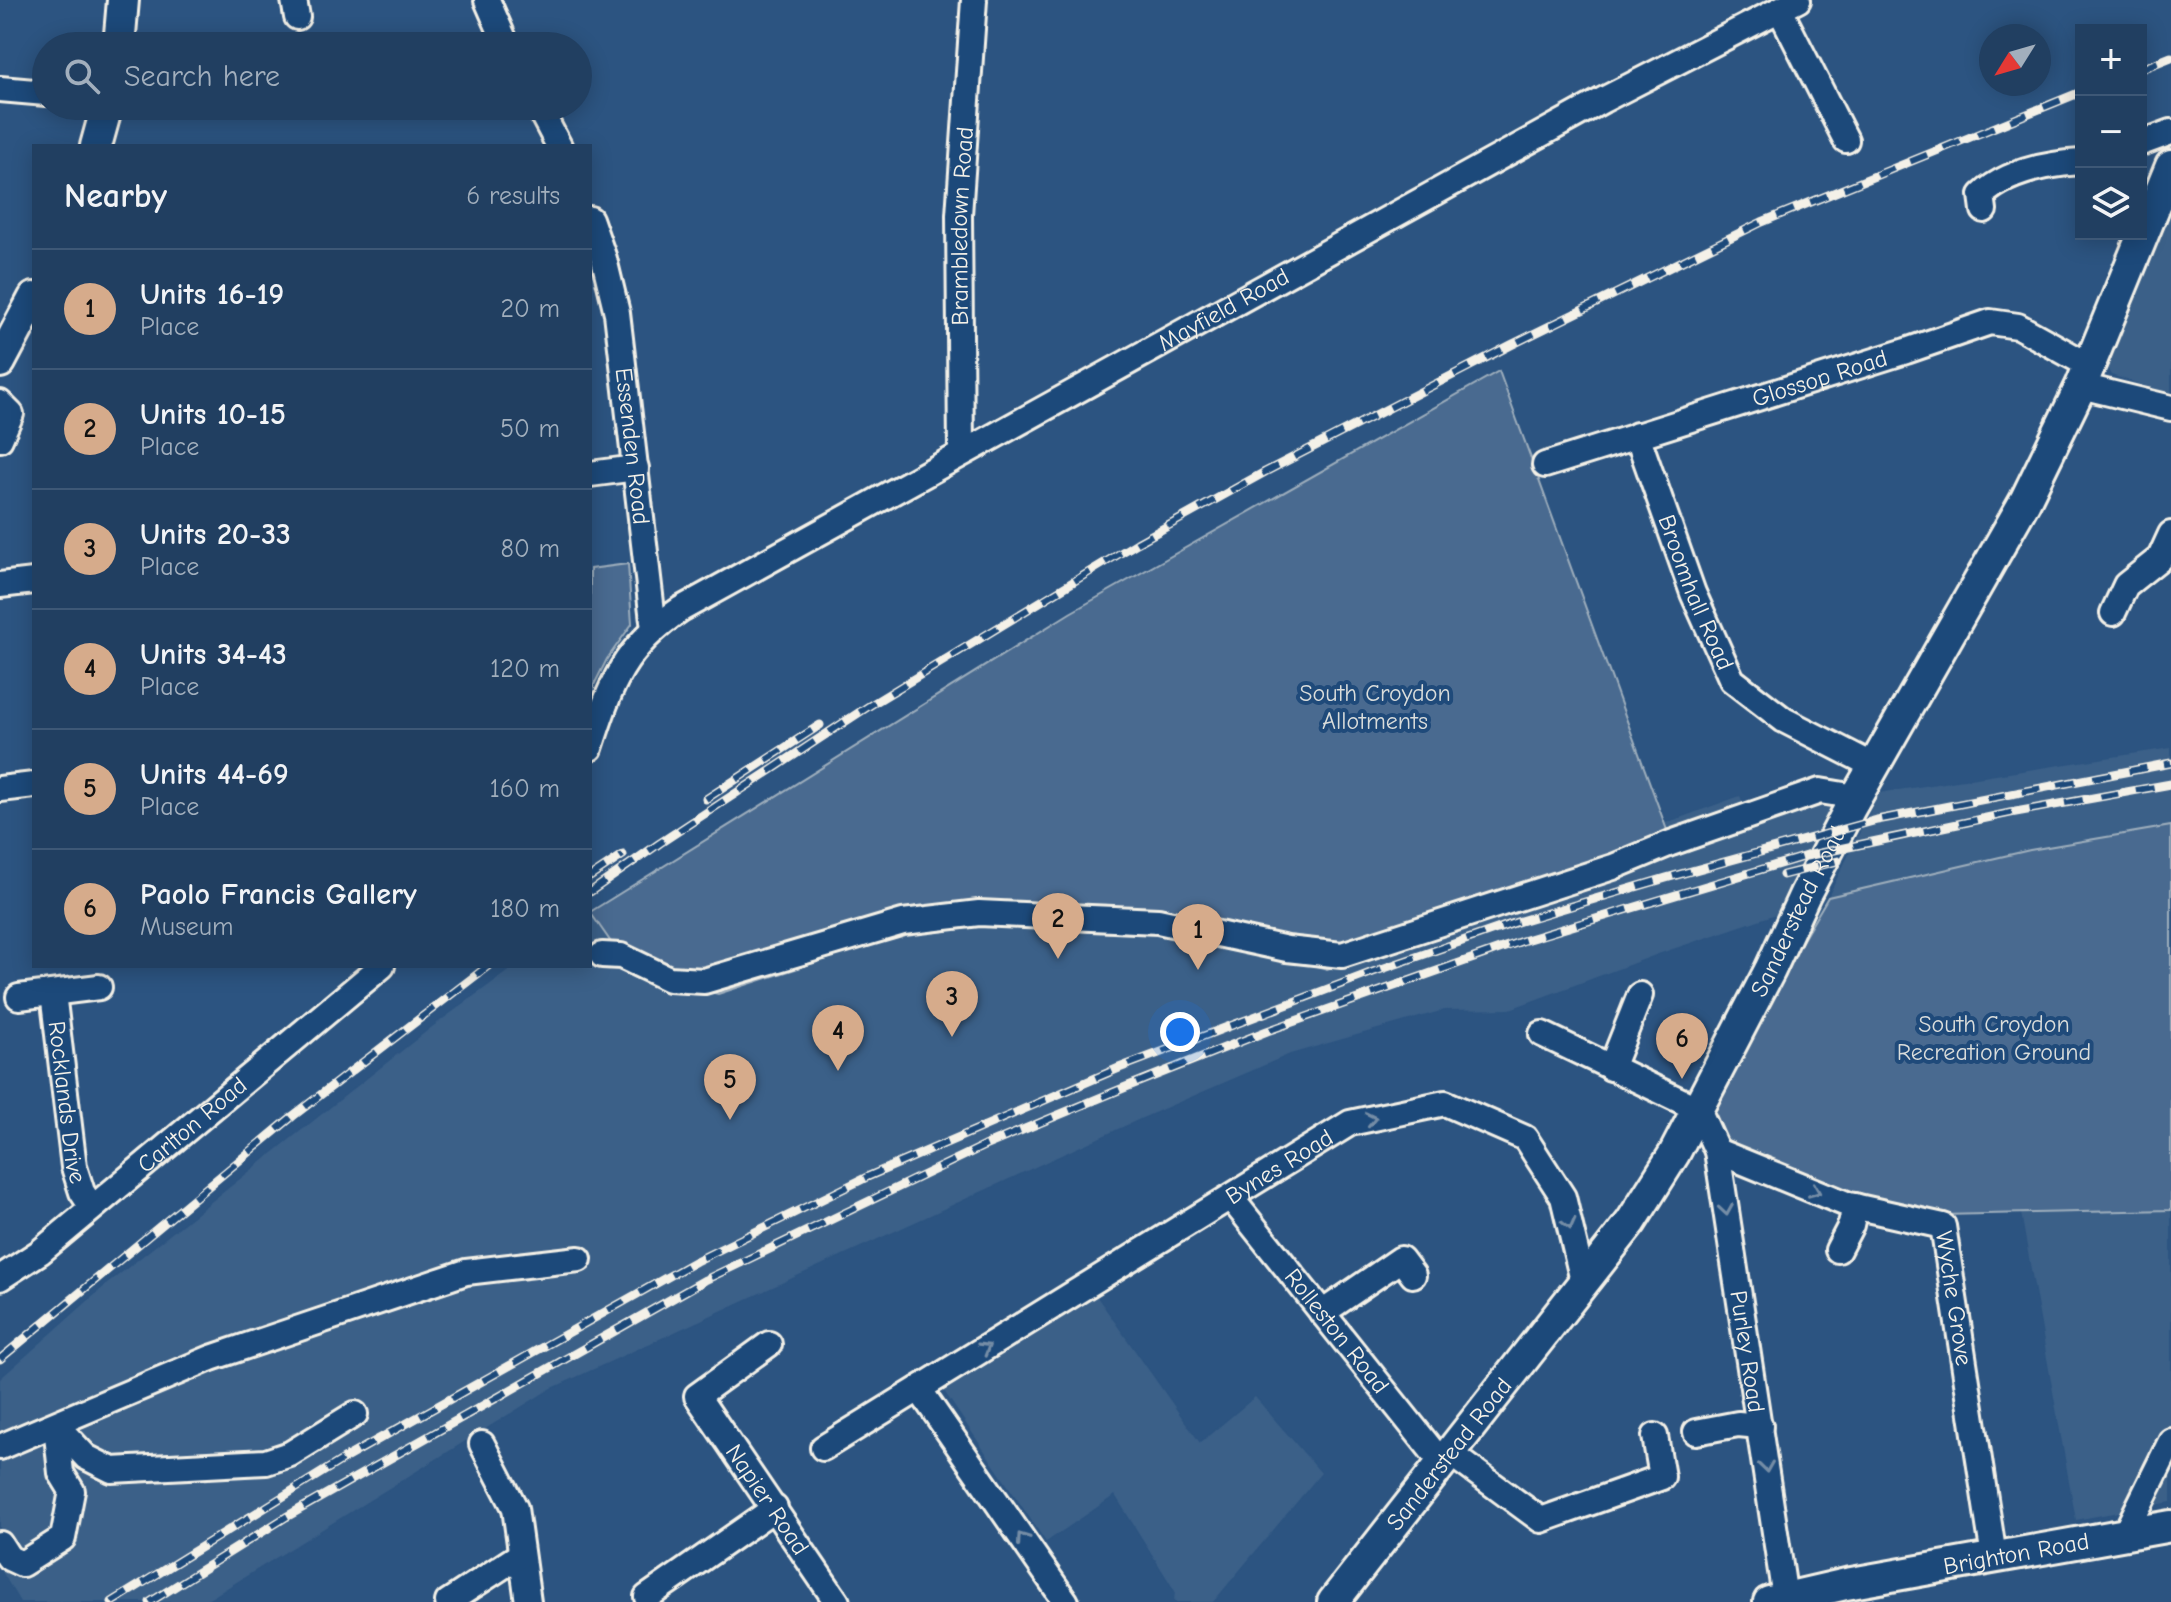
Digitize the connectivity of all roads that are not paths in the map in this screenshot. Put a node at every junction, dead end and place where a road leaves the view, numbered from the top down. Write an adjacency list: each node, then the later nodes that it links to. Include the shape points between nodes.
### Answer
1 (123, 0): 5 (main road)
2 (487, 0): 6 (street)
3 (974, 0): 27 (street, Brambledown Road, via 959,215)
4 (1789, 5): 12 (street); 27 (street, Mayfield Road, via 1603,100)
5 (120, 32)
6 (501, 32)
7 (0, 89): 8 (street)
8 (32, 92)
9 (103, 120): 14 (main road)
10 (545, 120): 15 (street)
11 (2171, 132): 13 (street)
12 (1846, 140)
13 (2147, 141)
14 (97, 144)
15 (558, 144)
16 (2075, 162): 18 (street, via 2045,164 1991,187 1982,195)
17 (2167, 186): 22 (main road, Sanderstead Road)
18 (1984, 210)
19 (592, 225): 29 (street, Essenden Road, via 617,313)
20 (32, 302): 21 (main road)
21 (0, 362)
22 (2085, 375): 24 (street, Glossop Road); 25 (street, Glossop Road, via 2018,326 1990,322); 37 (main road, Sanderstead Road, via 2025,501)
23 (0, 403): 26 (street, via 11,414)
24 (2171, 408)
25 (1637, 435): 28 (street, Glossop Road); 37 (street, Broomhall Road, via 1693,593 1732,680 1784,720)
26 (0, 439)
27 (961, 452): 35 (street, Mayfield Road, via 694,601)
28 (1545, 465)
29 (636, 468): 30 (street); 35 (street, Essenden Road)
30 (592, 474)
31 (2171, 534): 34 (street, via 2160,558 2126,585)
32 (32, 581): 33 (street)
33 (0, 585)
34 (2113, 613)
35 (654, 629): 36 (street, via 613,680)
36 (592, 742)
37 (1874, 766): 40 (main road, Sanderstead Road)
38 (32, 785): 39 (street)
39 (0, 789)
40 (1856, 797): 41 (street, via 1820,791 1613,867 1342,955 1287,949 1158,921 979,913 903,922 704,981 669,979 621,956); 49 (main road, Sanderstead Road)
41 (602, 955)
42 (380, 968): 53 (street, Carlton Road)
43 (99, 987): 44 (street, Rocklands Drive)
44 (53, 993): 46 (street, Rocklands Drive); 53 (street, Rocklands Drive, via 74,1167)
45 (1640, 995): 48 (street)
46 (19, 997)
47 (1542, 1034): 48 (street)
48 (1611, 1068): 49 (street)
49 (1698, 1109): 50 (street, Purley Road); 58 (main road, Sanderstead Road, via 1631,1222)
50 (1717, 1151): 52 (street, Wyche Grove, one-way to 52); 64 (street, Purley Road, one-way to 64)
51 (1231, 1198): 58 (street, Bynes Road, one-way to 58, via 1350,1123 1445,1103 1525,1138 1563,1197); 59 (street, Rolleston Road); 61 (street, Bynes Road, one-way to 51)
52 (1855, 1206): 54 (street); 77 (street, Wyche Grove, via 1943,1226)
53 (92, 1207): 57 (street, Carlton Road)
54 (1838, 1250)
55 (579, 1259): 63 (street, via 466,1272 211,1358)
56 (1413, 1275): 59 (street, via 1401,1259)
57 (0, 1278)
58 (1583, 1281): 71 (main road, Sanderstead Road)
59 (1322, 1313): 71 (street, Rolleston Road)
60 (769, 1344): 72 (street, Napier Road, via 697,1396)
61 (919, 1389): 70 (street, Bynes Road); 83 (street, one-way to 61)
62 (355, 1414): 63 (street, via 290,1454 266,1462 112,1470 86,1457)
63 (56, 1425): 69 (street); 75 (street, via 61,1473 72,1491 63,1538 22,1564 9,1558)
64 (1760, 1426): 65 (street, via 1738,1424); 79 (street, Purley Road, one-way to 79)
65 (1696, 1432)
66 (1655, 1436): 71 (street, Rolleston Road, via 1662,1477 1541,1520)
67 (2171, 1441): 74 (street)
68 (482, 1444): 76 (street, via 515,1508)
69 (0, 1447)
70 (823, 1448)
71 (1446, 1458): 84 (main road, Sanderstead Road)
72 (775, 1508): 78 (street); 82 (street, Napier Road)
73 (2171, 1526): 74 (main road, Brighton Road)
74 (2125, 1534): 77 (main road, Brighton Road)
75 (0, 1544)
76 (520, 1555): 80 (street); 81 (street)
77 (1994, 1557): 79 (main road, Brighton Road)
78 (647, 1597)
79 (1777, 1600)
80 (448, 1602)
81 (528, 1602)
82 (837, 1602)
83 (1066, 1602)
84 (1333, 1602)

